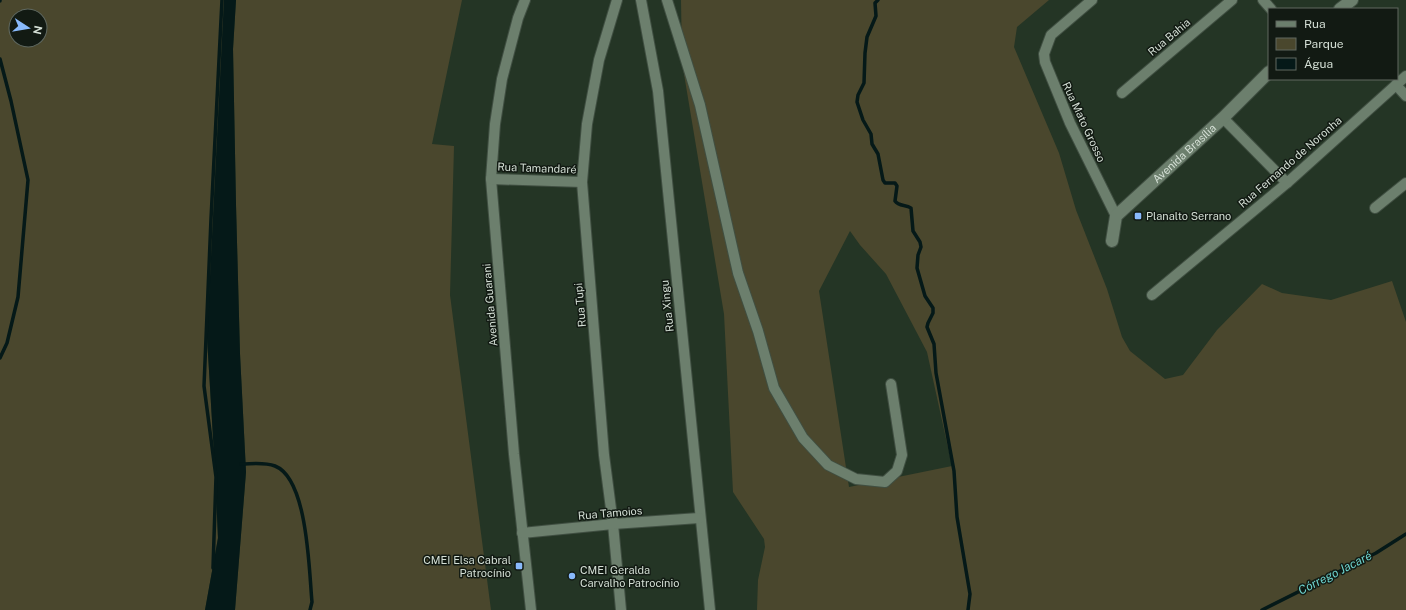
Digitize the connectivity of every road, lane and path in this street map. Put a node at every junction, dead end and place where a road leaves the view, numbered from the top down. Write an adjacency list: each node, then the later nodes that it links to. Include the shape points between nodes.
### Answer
1 (525, 0): 17 (street, Avenida Guarani, via 502,79 495,124)
2 (617, 0): 18 (street, Rua Tupi, via 598,68 587,124)
3 (641, 0): 26 (street, Rua Xingu, via 658,92)
4 (667, 0): 25 (street, via 700,105 738,273 774,388 803,438 828,465 856,479 885,482 897,471 902,455)
5 (1092, 0): 22 (street, Rua Mato Grosso, via 1051,35 1044,54 1070,122)
6 (1232, 0): 14 (street, Rua Bahia)
7 (1263, 0): 9 (street)
8 (1352, 0): 10 (street)
9 (1270, 8)
10 (1341, 8)
11 (1268, 73): 16 (street, Avenida Brasília)
12 (1406, 76): 13 (street, Rua Fernando de Noronha)
13 (1396, 85): 15 (street); 19 (street, Rua Fernando de Noronha)
14 (1122, 93)
15 (1406, 96)
16 (1223, 118): 19 (street); 22 (street, Avenida Brasília)
17 (491, 179): 18 (street, Rua Tamandaré); 28 (street, Avenida Guarani)
18 (582, 182): 27 (street, Rua Tupi, via 604,455)
19 (1287, 183): 24 (street, Rua Fernando de Noronha)
20 (1406, 183): 21 (street)
21 (1375, 208)
22 (1116, 216): 23 (street)
23 (1112, 241)
24 (1152, 295)
25 (891, 384)
26 (700, 518): 27 (street, Rua Tamoios); 31 (street, Rua Xingu)
27 (613, 524): 28 (street, Rua Tamoios); 30 (street, Rua Tupi)
28 (522, 533): 29 (street, Avenida Guarani)
29 (531, 610)
30 (621, 610)
31 (710, 610)

